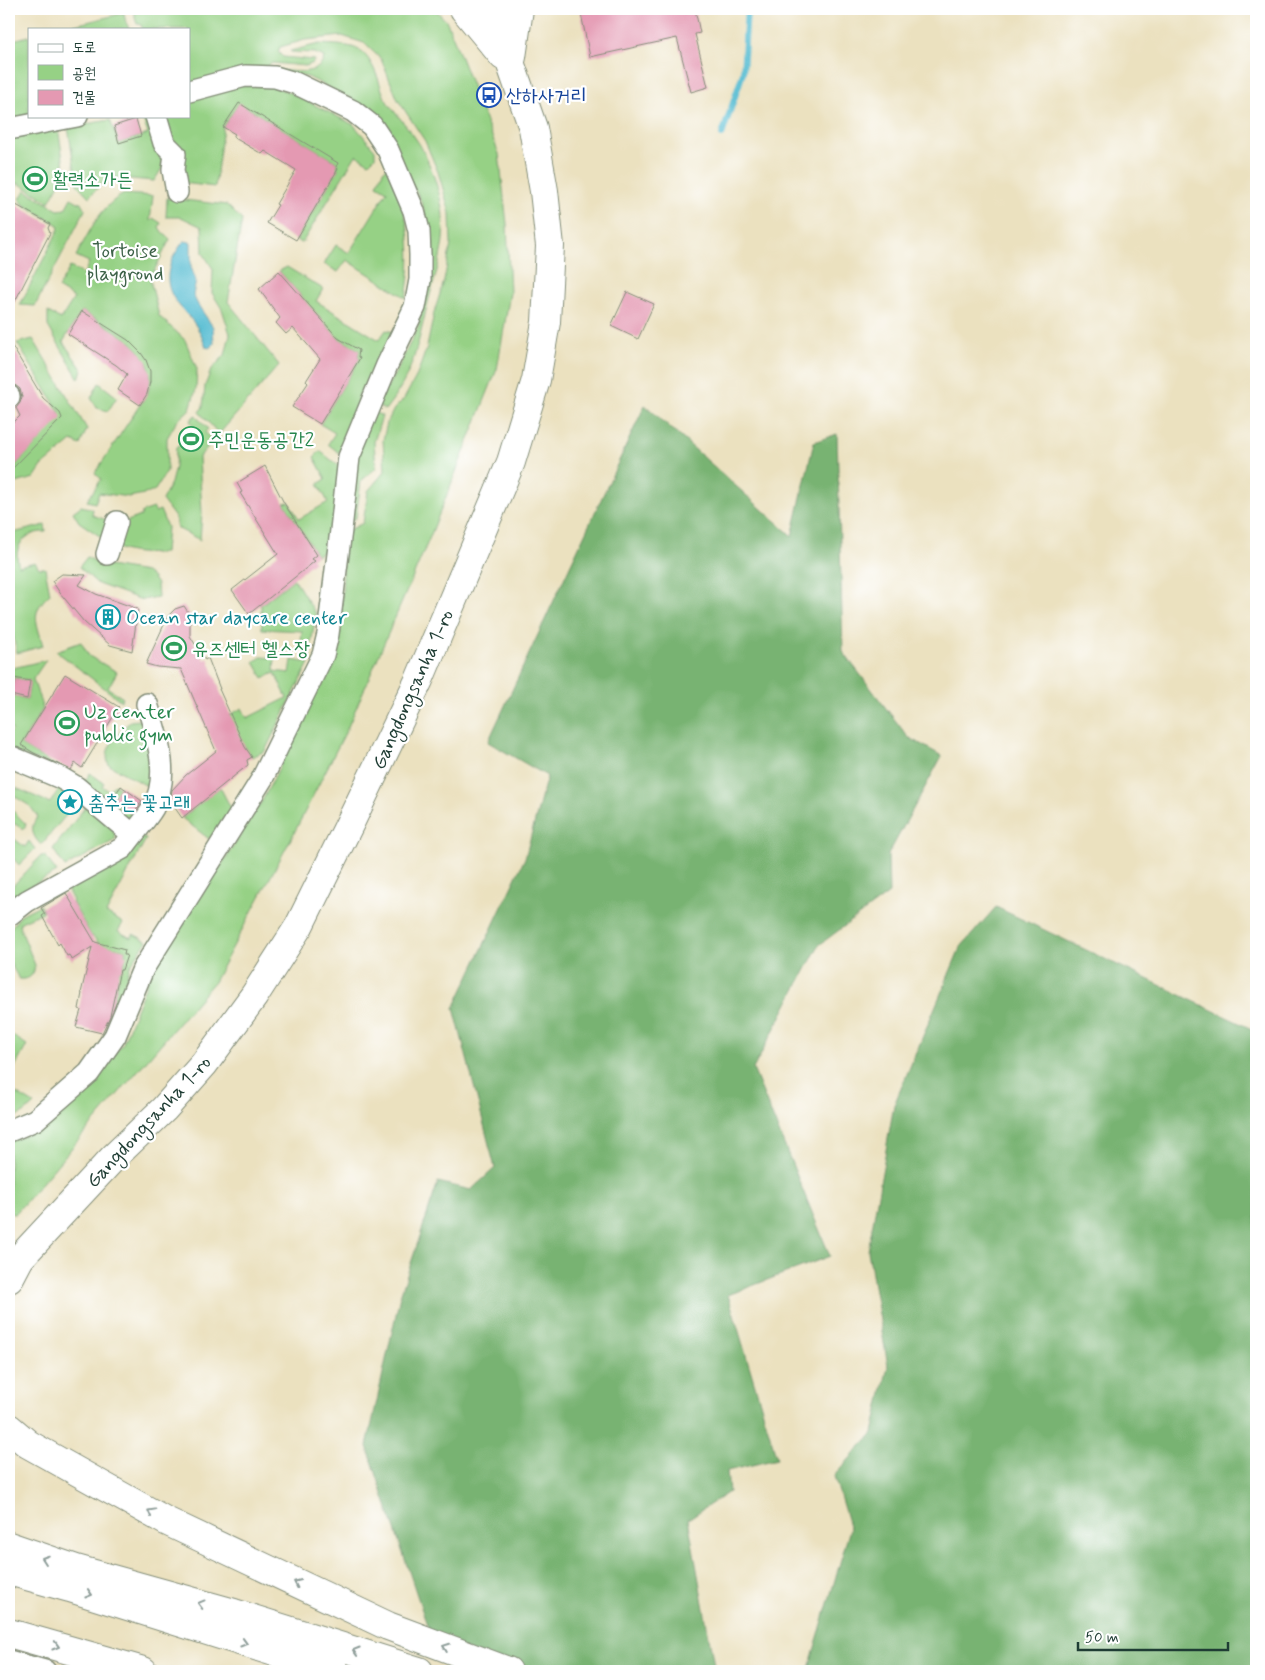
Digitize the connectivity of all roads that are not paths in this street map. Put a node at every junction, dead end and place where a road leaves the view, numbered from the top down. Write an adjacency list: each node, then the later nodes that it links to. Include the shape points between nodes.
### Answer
1 (464, 9): 4 (main road)
2 (495, 9): 4 (main road, Gangdongsanha 1-ro)
3 (520, 9): 4 (main road)
4 (511, 66): 17 (main road, Gangdongsanha 1-ro, via 533,128 550,246 546,322 536,380 511,462 418,680 298,926 254,996 204,1064)
5 (190, 92): 16 (street, via 245,76 275,77 334,101 372,126 388,150 414,211 419,231 420,280 415,307 349,458 323,655 262,779 143,969 115,1036 89,1073 35,1120)
6 (67, 118): 8 (street)
7 (157, 118): 9 (street, via 164,143 175,154 173,170)
8 (9, 129)
9 (177, 192)
10 (117, 522): 11 (street)
11 (107, 554)
12 (147, 704): 14 (street, via 157,737 162,783 153,808)
13 (9, 756): 14 (street, via 68,782)
14 (132, 834): 15 (street, via 123,848 27,900)
15 (9, 916)
16 (9, 1131)
17 (13, 1268)
18 (9, 1428): 27 (main road, one-way to 18, via 388,1626 166,1521 28,1444)
19 (9, 1546): 26 (main road, one-way to 19)
20 (9, 1571): 25 (main road, one-way to 25)
21 (9, 1633): 24 (main road, one-way to 24)
22 (9, 1661): 23 (street)
23 (45, 1671)
24 (143, 1671)
25 (335, 1671)
26 (419, 1671)
27 (508, 1671)

